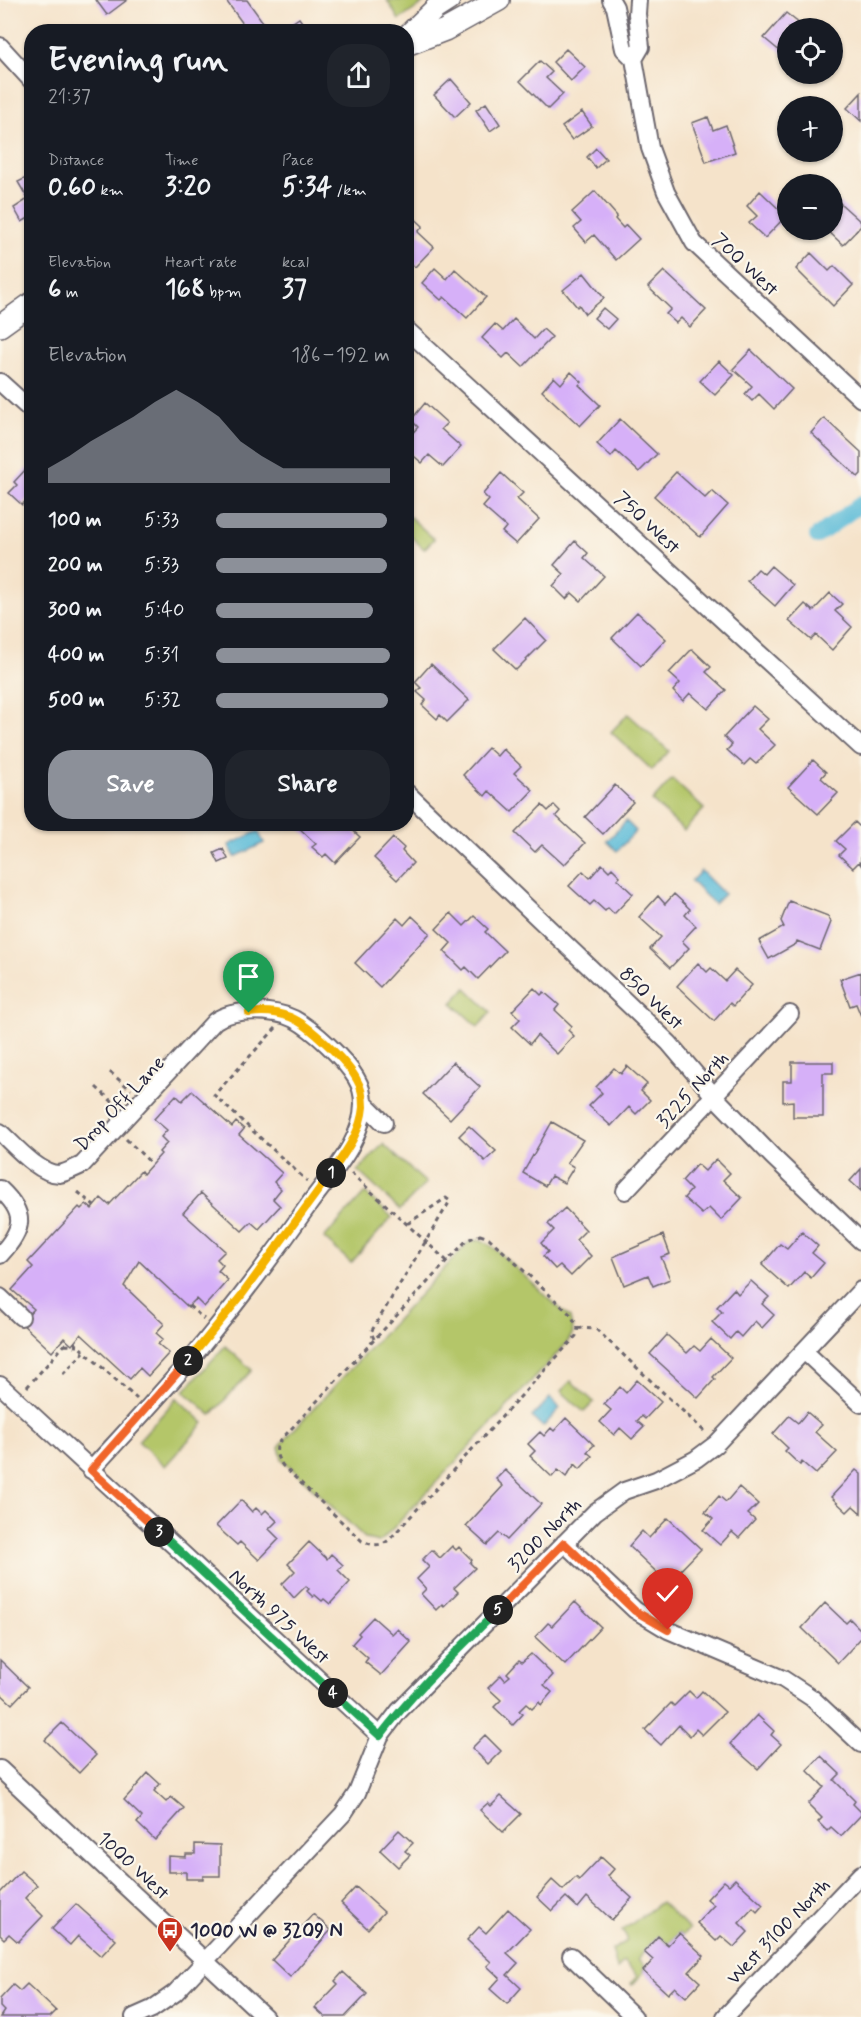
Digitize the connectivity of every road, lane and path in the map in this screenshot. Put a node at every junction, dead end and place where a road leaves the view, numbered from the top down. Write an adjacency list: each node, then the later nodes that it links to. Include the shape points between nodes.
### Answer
1 (449, 0): 5 (main road)
2 (499, 0): 6 (main road, via 445,30)
3 (611, 0): 8 (street, via 624,49)
4 (638, 0): 8 (street, via 641,47)
5 (414, 29)
6 (414, 42)
7 (0, 46): 9 (street)
8 (634, 59): 14 (street, 700 West, via 650,148 666,192 694,243)
9 (24, 72)
10 (24, 309): 11 (main road)
11 (0, 326)
12 (414, 336): 16 (street, 750 West)
13 (0, 382): 15 (street)
14 (861, 399)
15 (24, 404)
16 (861, 747)
17 (414, 800): 23 (street, 850 West, via 669,1043)
18 (790, 1014): 23 (street, 3225 North)
19 (279, 1025): 31 (path, via 214,1095)
20 (110, 1072): 22 (path)
21 (96, 1087): 25 (path)
22 (131, 1090)
23 (714, 1096): 33 (street, 3225 North); 37 (street, 850 West)
24 (363, 1102): 26 (street); 27 (street, via 357,1079 302,1024 274,1013 233,1012 215,1021 82,1165 58,1174 45,1170); 58 (street, via 361,1120 349,1148 290,1232 212,1333)
25 (116, 1105)
26 (384, 1123)
27 (0, 1132)
28 (126, 1139): 29 (path)
29 (152, 1164)
30 (345, 1167): 36 (path)
31 (311, 1184)
32 (0, 1190): 39 (street, via 14,1202 19,1224 16,1235)
33 (625, 1191)
34 (78, 1192): 35 (path)
35 (94, 1206)
36 (407, 1224): 38 (path); 38 (path, via 446,1198 450,1201)
37 (861, 1241)
38 (426, 1242): 40 (path); 47 (path, via 371,1332)
39 (0, 1255)
40 (447, 1261): 46 (path, via 467,1240 485,1236 571,1315); 47 (path)
41 (861, 1290): 51 (street, 3200 North)
42 (0, 1297): 44 (street)
43 (189, 1306): 45 (path)
44 (21, 1317)
45 (206, 1322)
46 (578, 1328): 47 (path, via 556,1360 389,1540 377,1545 354,1533 283,1466 276,1450 281,1438); 57 (path, via 596,1329)
47 (374, 1339)
48 (74, 1341): 49 (path)
49 (79, 1346): 50 (path); 54 (path, via 67,1343)
50 (85, 1351): 52 (path); 55 (path)
51 (804, 1351): 56 (street); 59 (street, 3200 North, via 716,1444 656,1480 624,1491 595,1512)
52 (63, 1374)
53 (0, 1385): 58 (street, North 975 West)
54 (27, 1387)
55 (138, 1401)
56 (861, 1404)
57 (706, 1434)
58 (91, 1470): 60 (street, North 975 West)
59 (564, 1543): 60 (street, 3200 North, via 418,1690); 61 (street, via 635,1611 668,1630 783,1679 812,1698)
60 (380, 1736): 65 (street, 3200 North, via 357,1793 343,1814)
61 (861, 1744)
62 (0, 1769): 65 (street, 1000 West)
63 (861, 1874): 69 (street, West 3100 North)
64 (571, 1956): 68 (street)
65 (206, 1962): 66 (street, 3200 North, via 175,1993); 67 (street, 1000 West)
66 (134, 2017)
67 (265, 2017)
68 (634, 2017)
69 (725, 2017)

